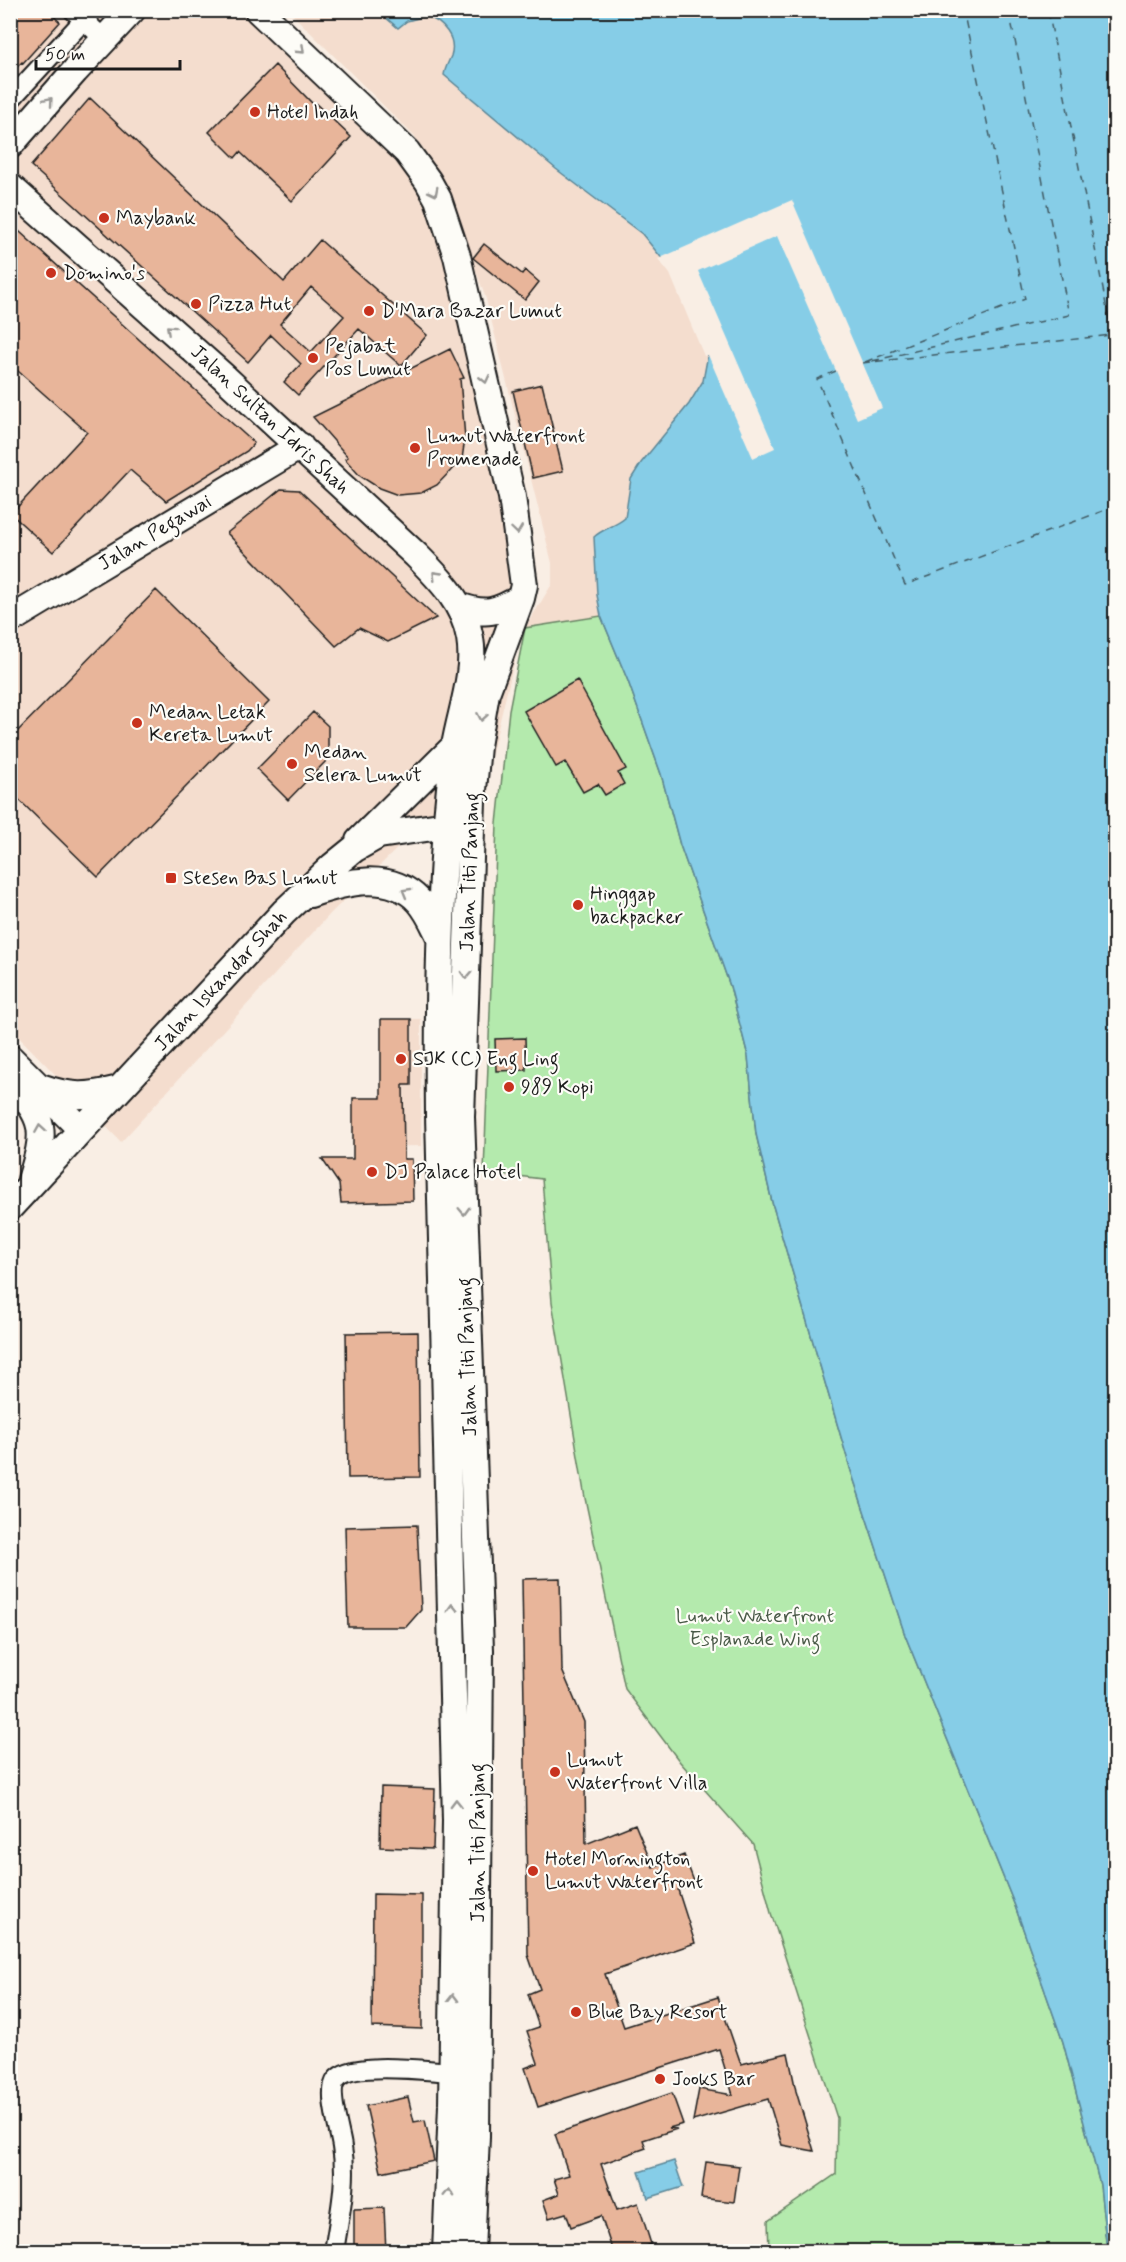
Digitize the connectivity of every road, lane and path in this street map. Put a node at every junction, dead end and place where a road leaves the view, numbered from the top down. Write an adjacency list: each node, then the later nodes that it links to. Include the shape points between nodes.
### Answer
1 (132, 10): 4 (street)
2 (258, 10): 9 (street, Jalan Titi Panjang, one-way to 9, via 392,136 417,164 445,217 506,472 522,564)
3 (83, 14): 4 (street); 5 (street)
4 (105, 40): 6 (street, one-way to 4)
5 (10, 100)
6 (10, 145)
7 (10, 187): 8 (street, Jalan Sultan Idris Shah, one-way to 7)
8 (300, 446): 10 (street, Jalan Sultan Idris Shah, one-way to 8, via 446,585); 11 (street, Jalan Pegawai)
9 (521, 598): 10 (street, via 492,612); 14 (street, Jalan Titi Panjang, one-way to 14, via 486,693)
10 (459, 606): 12 (street, Jalan Sultan Idris Shah, via 471,641)
11 (10, 620)
12 (467, 686): 13 (street, Jalan Titi Panjang)
13 (455, 746): 14 (street, Jalan Titi Panjang); 15 (street)
14 (459, 828): 15 (street, Jalan Iskandar Shah, via 407,829 379,835); 17 (street, Jalan Titi Panjang); 25 (street, Jalan Titi Panjang, one-way to 25)
15 (333, 866): 16 (street, Jalan Iskandar Shah)
16 (298, 899): 17 (street, one-way to 16, via 417,899 389,884 358,880); 21 (street, Jalan Iskandar Shah)
17 (440, 937): 25 (street, Jalan Titi Panjang, via 439,1115)
18 (10, 1058): 20 (street)
19 (10, 1081): 23 (street, one-way to 19, via 42,1145 40,1123)
20 (39, 1087): 21 (street, via 79,1097); 22 (street)
21 (119, 1089): 22 (street, Jalan Iskandar Shah)
22 (81, 1130): 23 (street, Jalan Iskandar Shah)
23 (30, 1186): 24 (street, Jalan Iskandar Shah)
24 (10, 1207)
25 (460, 1490): 26 (street, Jalan Titi Panjang, via 480,1650)
26 (465, 2032): 27 (street, Jalan Titi Panjang); 28 (street, Jalan Titi Panjang, via 475,2178)
27 (452, 2072): 28 (street, Jalan Titi Panjang, one-way to 27); 29 (street, via 363,2069 335,2080 333,2102 345,2170)
28 (459, 2250)
29 (334, 2252)

